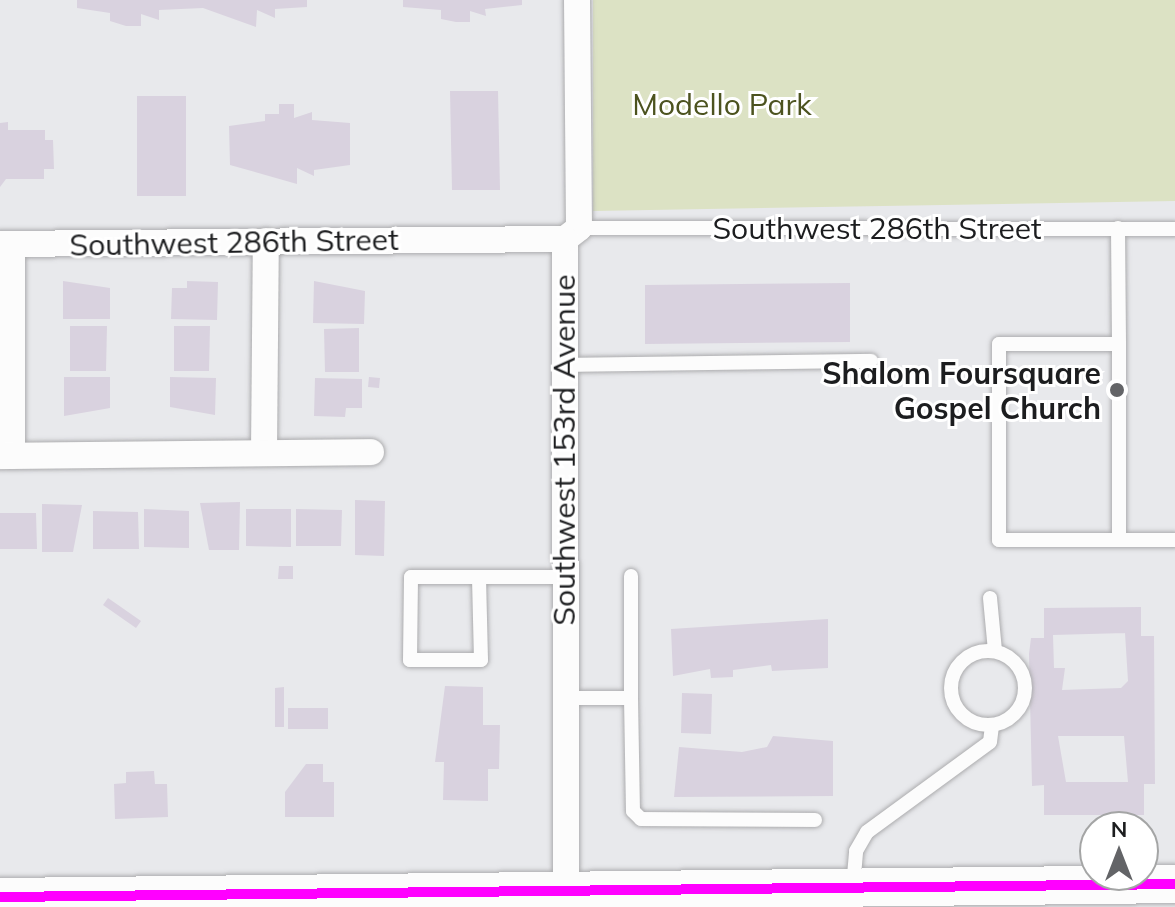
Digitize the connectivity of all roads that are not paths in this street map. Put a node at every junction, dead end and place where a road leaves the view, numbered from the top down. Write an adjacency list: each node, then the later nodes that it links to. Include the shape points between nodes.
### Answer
1 (577, 0): 4 (street, Southwest 153rd Avenue)
2 (1118, 228): 3 (lane, Southwest 286th Street); 4 (lane, Southwest 286th Street); 7 (lane)
3 (1175, 229)
4 (572, 234): 5 (street, Southwest 286th Street); 9 (street, Southwest 153rd Avenue)
5 (266, 241): 6 (street, Southwest 286th Street); 11 (street)
6 (6, 244): 12 (street)
7 (1119, 344): 13 (lane); 13 (lane, via 999,344 999,540)
8 (871, 361): 9 (lane)
9 (566, 365): 16 (street, Southwest 153rd Avenue)
10 (371, 452): 11 (street)
11 (264, 453): 12 (street)
12 (6, 456)
13 (1119, 540): 14 (lane)
14 (1175, 540)
15 (631, 576): 21 (lane)
16 (563, 577): 17 (lane); 20 (street, Southwest 153rd Avenue)
17 (479, 578): 17 (lane, via 411,577 410,660 481,660)
18 (990, 598): 19 (lane)
19 (995, 651): 22 (lane, via 1014,660 1026,689 1012,717); 22 (lane, via 965,658 951,686 962,715)
20 (564, 698): 21 (lane); 27 (street, Southwest 153rd Avenue)
21 (631, 698): 23 (lane, via 633,811 641,819)
22 (992, 725): 26 (lane, via 990,742 867,832 856,851)
23 (815, 820)
24 (1175, 884): 26 (main road)
25 (0, 897): 28 (main road)
26 (854, 897): 27 (main road)
27 (566, 898): 28 (main road)
28 (224, 901)

